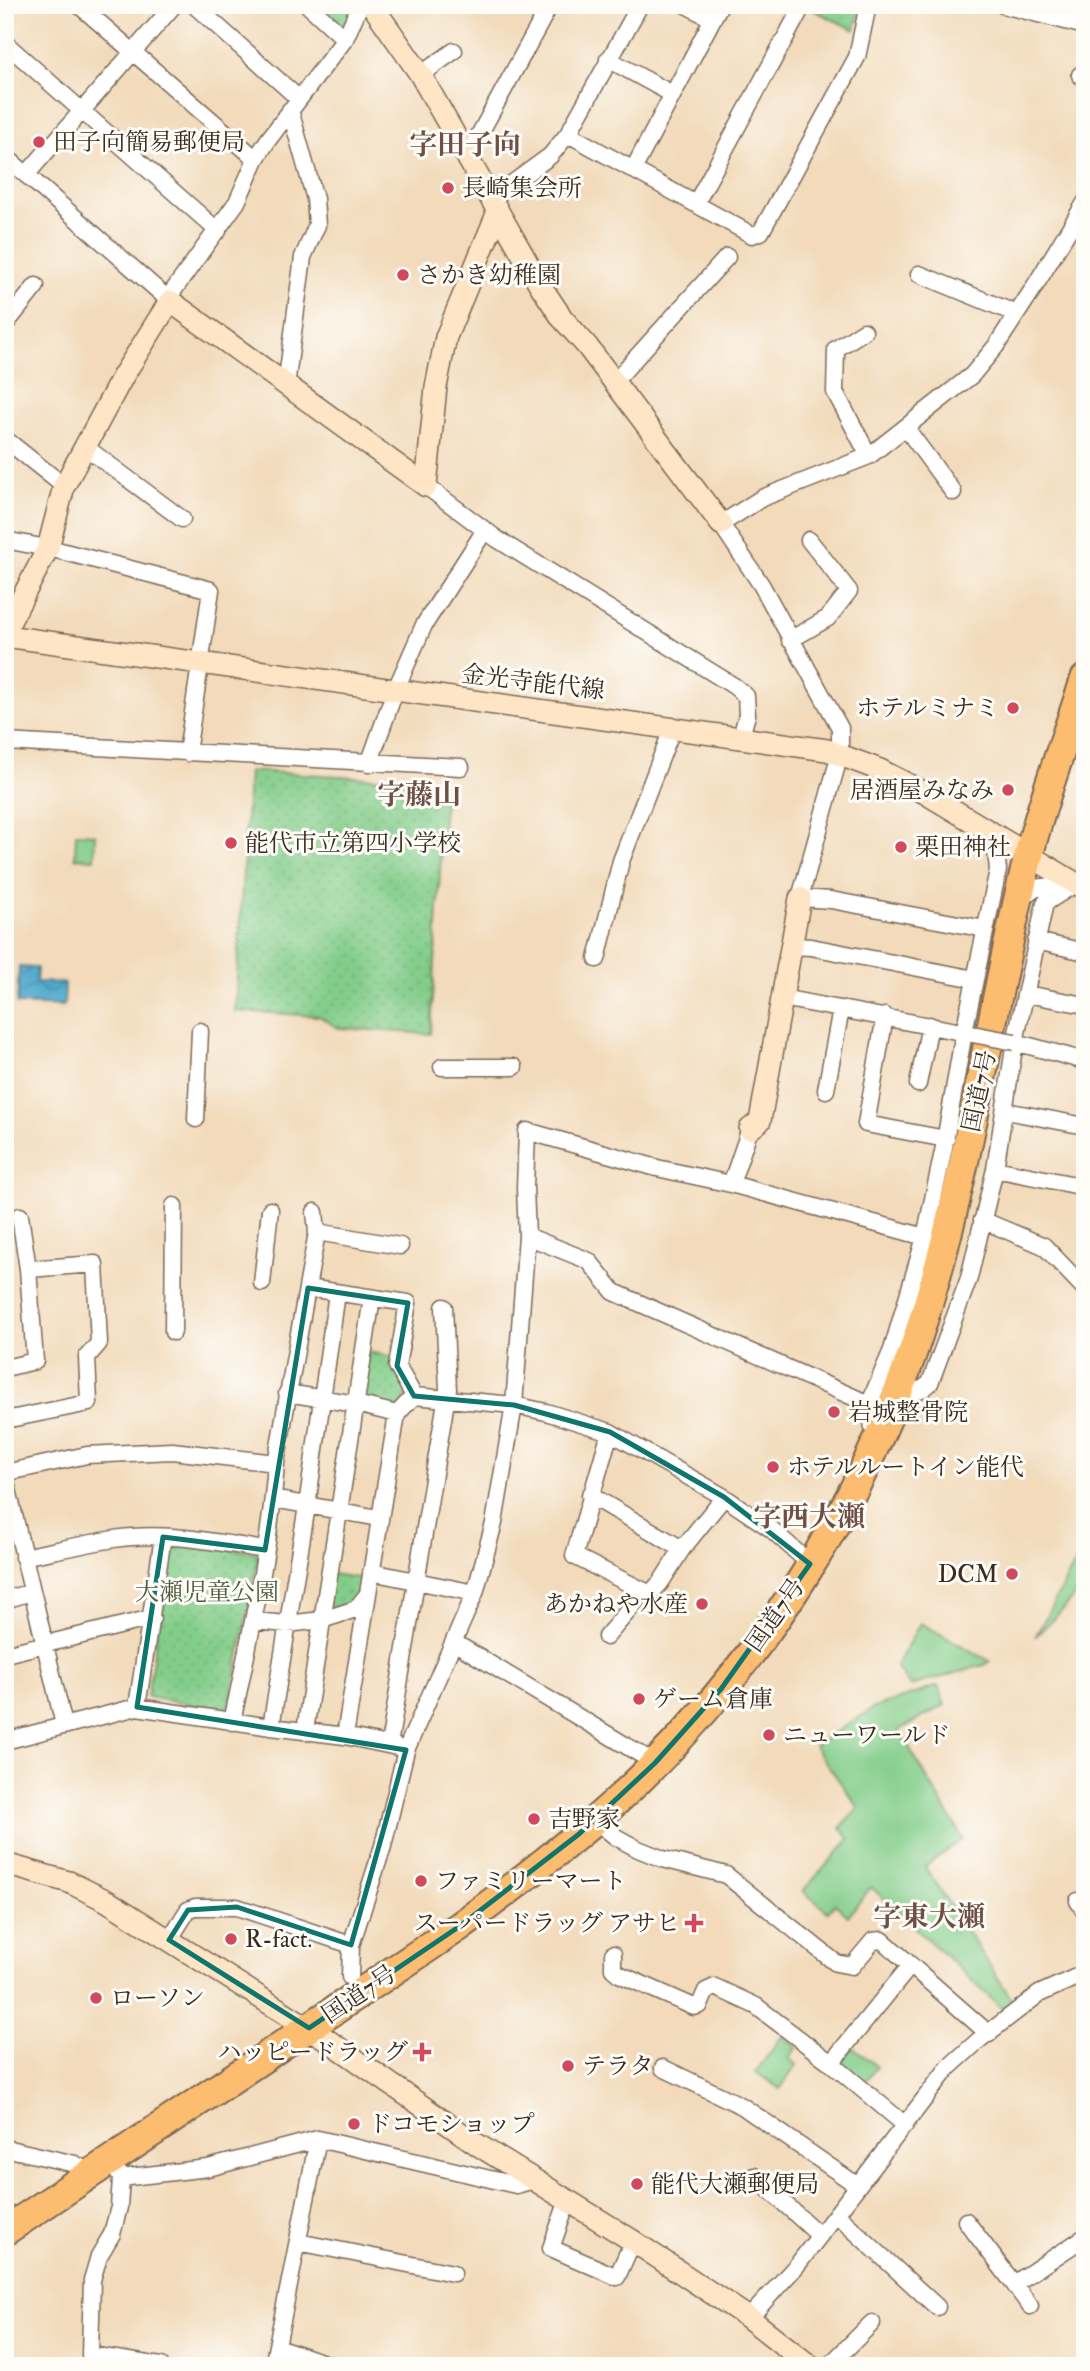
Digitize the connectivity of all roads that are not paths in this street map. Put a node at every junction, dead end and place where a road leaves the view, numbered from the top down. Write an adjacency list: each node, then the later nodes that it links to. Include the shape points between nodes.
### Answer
1 (79, 5): 19 (street)
2 (174, 5): 19 (street)
3 (194, 5): 23 (street)
4 (308, 5): 16 (street)
5 (360, 5): 16 (street)
6 (372, 5): 21 (street)
7 (550, 5): 27 (street)
8 (640, 5): 20 (street)
9 (685, 5): 13 (street)
10 (803, 5): 31 (street)
11 (868, 5): 31 (street, via 857,57 761,232 752,235)
12 (1003, 5): 14 (street)
13 (716, 12): 22 (street)
14 (1062, 12): 15 (street)
15 (1085, 26)
16 (345, 39): 23 (street)
17 (5, 43): 24 (street)
18 (454, 51): 21 (street)
19 (134, 53): 24 (street); 28 (street)
20 (608, 59): 22 (street); 25 (street)
21 (421, 75): 27 (street)
22 (672, 94): 29 (street)
23 (294, 104): 28 (street); 43 (street, via 317,225 303,257)
24 (83, 110): 30 (street); 34 (street)
25 (569, 134): 29 (street); 33 (street)
26 (5, 156): 30 (street)
27 (467, 157): 33 (street)
28 (256, 159): 34 (street, via 237,202)
29 (633, 170): 31 (street)
30 (26, 175): 38 (street)
31 (696, 203)
32 (1085, 203): 39 (street)
33 (494, 206): 42 (street, via 540,285); 49 (street, via 446,337)
34 (218, 230): 38 (street)
35 (727, 257): 42 (street)
36 (919, 274): 39 (street)
37 (36, 286): 40 (street)
38 (170, 301): 43 (street); 46 (street)
39 (1017, 314): 44 (street, via 972,375)
40 (5, 325)
41 (864, 331): 47 (street, via 836,349 835,392)
42 (613, 383): 52 (street)
43 (286, 386): 49 (street)
44 (906, 428): 47 (street); 50 (street)
45 (5, 439): 48 (street)
46 (84, 446): 48 (street); 51 (street)
47 (869, 456): 52 (street, via 762,498)
48 (64, 486): 56 (street)
49 (426, 486): 53 (street)
50 (953, 492)
51 (183, 519)
52 (721, 524): 58 (street, via 762,586)
53 (485, 530): 61 (street, via 424,625); 63 (street, via 746,696)
54 (5, 540): 56 (street)
55 (809, 540): 58 (street, via 849,591 828,618)
56 (48, 548): 57 (street); 59 (street, via 211,590)
57 (5, 634): 59 (street, 金光寺能代線)
58 (790, 640): 66 (street, via 840,729)
59 (201, 663): 61 (street, 金光寺能代線); 65 (street)
60 (1085, 678): 70 (highway, 国道7号)
61 (395, 691): 62 (street, 金光寺能代線); 67 (street)
62 (673, 727): 63 (street, 金光寺能代線); 78 (street, via 621,861)
63 (741, 737): 66 (street, 金光寺能代線)
64 (5, 743): 65 (street)
65 (187, 753): 67 (street)
66 (840, 754): 69 (street, 金光寺能代線, via 880,769); 72 (street)
67 (369, 764): 68 (street)
68 (461, 767)
69 (995, 833): 70 (street, 金光寺能代線); 74 (street, via 998,870)
70 (1029, 855): 71 (street, 金光寺能代線); 73 (highway, 国道7号)
71 (1080, 886): 73 (street, via 1034,888); 75 (street, via 1045,903)
72 (800, 898): 74 (street); 76 (street)
73 (1018, 902): 124 (highway, 国道7号, via 937,1270 915,1343)
74 (985, 929): 79 (street)
75 (1036, 941): 77 (street); 80 (street)
76 (792, 946): 79 (street); 81 (street)
77 (1085, 952)
78 (597, 959)
79 (975, 979): 87 (street)
80 (1026, 994): 82 (street); 88 (street)
81 (782, 998): 83 (street); 97 (street, via 760,1121)
82 (1085, 1005)
83 (841, 1009): 84 (street); 93 (street)
84 (885, 1016): 85 (street); 98 (street, via 866,1124)
85 (930, 1025): 87 (street); 92 (street)
86 (200, 1031): 95 (street)
87 (968, 1033): 88 (street, bridge); 98 (street)
88 (1015, 1042): 89 (street); 94 (street)
89 (1085, 1061)
90 (442, 1067): 91 (street)
91 (514, 1067)
92 (918, 1084)
93 (826, 1090)
94 (1006, 1111): 96 (street); 99 (street)
95 (196, 1119)
96 (1085, 1126)
97 (750, 1129): 100 (street)
98 (946, 1139): 109 (street)
99 (995, 1169): 101 (street); 106 (street)
100 (732, 1184): 108 (street, via 527,1131); 109 (street)
101 (1085, 1187)
102 (174, 1206): 118 (street)
103 (270, 1210): 112 (street)
104 (315, 1212): 107 (street)
105 (20, 1216): 111 (street)
106 (982, 1220): 114 (street, via 1044,1246); 124 (street, via 969,1278 930,1383)
107 (317, 1232): 110 (street); 113 (street)
108 (527, 1236): 124 (street, via 589,1261 614,1292); 126 (street)
109 (925, 1237): 124 (street)
110 (400, 1247)
111 (27, 1269): 119 (street, via 35,1361); 128 (street, via 95,1264 99,1343 87,1357 89,1403)
112 (262, 1283)
113 (308, 1288): 115 (street); 120 (street)
114 (1085, 1289)
115 (337, 1293): 116 (street); 123 (street)
116 (372, 1298): 121 (street, via 408,1303 397,1366); 125 (street)
117 (444, 1307): 122 (street)
118 (173, 1332)
119 (5, 1368)
120 (287, 1393): 123 (street); 130 (street)
121 (414, 1396): 122 (street); 127 (street)
122 (446, 1398): 126 (street); 145 (street)
123 (322, 1399): 125 (street); 135 (street)
124 (882, 1401): 143 (highway, 国道7号, via 880,1433)
125 (356, 1404): 127 (street); 136 (street)
126 (514, 1405): 129 (street); 149 (street, via 494,1523)
127 (397, 1414): 137 (street)
128 (5, 1420)
129 (610, 1432): 132 (street); 133 (street)
130 (275, 1463): 131 (street, via 172,1451 87,1455); 134 (street)
131 (6, 1483): 138 (street)
132 (590, 1496): 140 (street); 146 (street, via 574,1556)
133 (723, 1497): 140 (street); 143 (street, via 770,1528)
134 (273, 1500): 135 (street); 141 (street)
135 (307, 1506): 136 (street); 154 (street)
136 (341, 1512): 137 (street); 152 (street)
137 (379, 1518): 144 (street)
138 (10, 1521): 142 (street)
139 (163, 1537): 141 (street); 142 (street, via 116,1539); 151 (street)
140 (682, 1549): 146 (street, via 661,1583 650,1594)
141 (265, 1550): 153 (street)
142 (23, 1557): 147 (street)
143 (810, 1564): 168 (highway, 国道7号, via 740,1665)
144 (371, 1573): 145 (street); 148 (street)
145 (417, 1583): 149 (street); 166 (street)
146 (645, 1591): 155 (street)
147 (32, 1592): 150 (street); 156 (street)
148 (368, 1593): 152 (street, via 356,1609); 164 (street)
149 (475, 1593): 157 (street)
150 (5, 1600)
151 (152, 1618): 156 (street); 159 (street)
152 (322, 1620): 154 (street); 163 (street)
153 (253, 1621): 154 (street); 160 (street)
154 (286, 1624): 162 (street)
155 (606, 1637)
156 (45, 1643): 158 (street); 161 (street)
157 (455, 1643): 167 (street); 168 (street)
158 (5, 1654)
159 (137, 1707): 160 (street); 161 (street)
160 (232, 1722): 162 (street)
161 (64, 1725): 165 (street)
162 (271, 1727): 163 (street)
163 (305, 1731): 164 (street)
164 (345, 1736): 166 (street)
165 (5, 1741)
166 (389, 1745): 167 (street)
167 (406, 1750): 172 (street, via 383,1846)
168 (655, 1763): 169 (highway, 国道7号)
169 (595, 1820): 174 (street, via 634,1847 726,1875 836,1963 852,1966 873,1941 882,1940); 177 (highway, 国道7号, via 481,1911)
170 (5, 1864): 171 (street, via 69,1882)
171 (169, 1940): 172 (street, via 188,1910 237,1907); 177 (street)
172 (351, 1945): 176 (street)
173 (613, 1954): 179 (street, via 612,1969 619,1974 694,2007 715,1987 756,2006)
174 (911, 1965): 178 (street); 179 (street)
175 (1085, 1973): 178 (street, via 1039,1994)
176 (350, 1977)
177 (309, 2028): 184 (highway, 国道7号); 186 (street)
178 (989, 2034): 181 (street, via 948,2068)
179 (831, 2063): 181 (street)
180 (663, 2068): 187 (street, via 742,2106)
181 (905, 2124): 187 (street)
182 (318, 2139): 184 (street, via 208,2168); 186 (street, via 516,2185); 195 (street)
183 (5, 2148): 184 (street)
184 (108, 2170): 191 (highway, 国道7号); 203 (street, via 119,2207 113,2234 92,2280 90,2355)
185 (754, 2176): 192 (street)
186 (534, 2180): 188 (street)
187 (858, 2186): 189 (street)
188 (568, 2200): 194 (street); 194 (street, via 551,2248 617,2277)
189 (836, 2214): 192 (street); 199 (street)
190 (966, 2221): 197 (street)
191 (5, 2231)
192 (819, 2235): 200 (street)
193 (1085, 2237): 197 (street)
194 (633, 2241): 200 (street)
195 (298, 2242): 196 (street); 202 (street)
196 (453, 2273)
197 (1014, 2284): 198 (street)
198 (1030, 2306)
199 (937, 2307)
200 (749, 2318): 206 (street)
201 (872, 2323): 207 (street)
202 (277, 2347): 204 (street); 205 (street)
203 (160, 2366)
204 (273, 2366)
205 (333, 2366)
206 (810, 2366)
207 (829, 2366)

